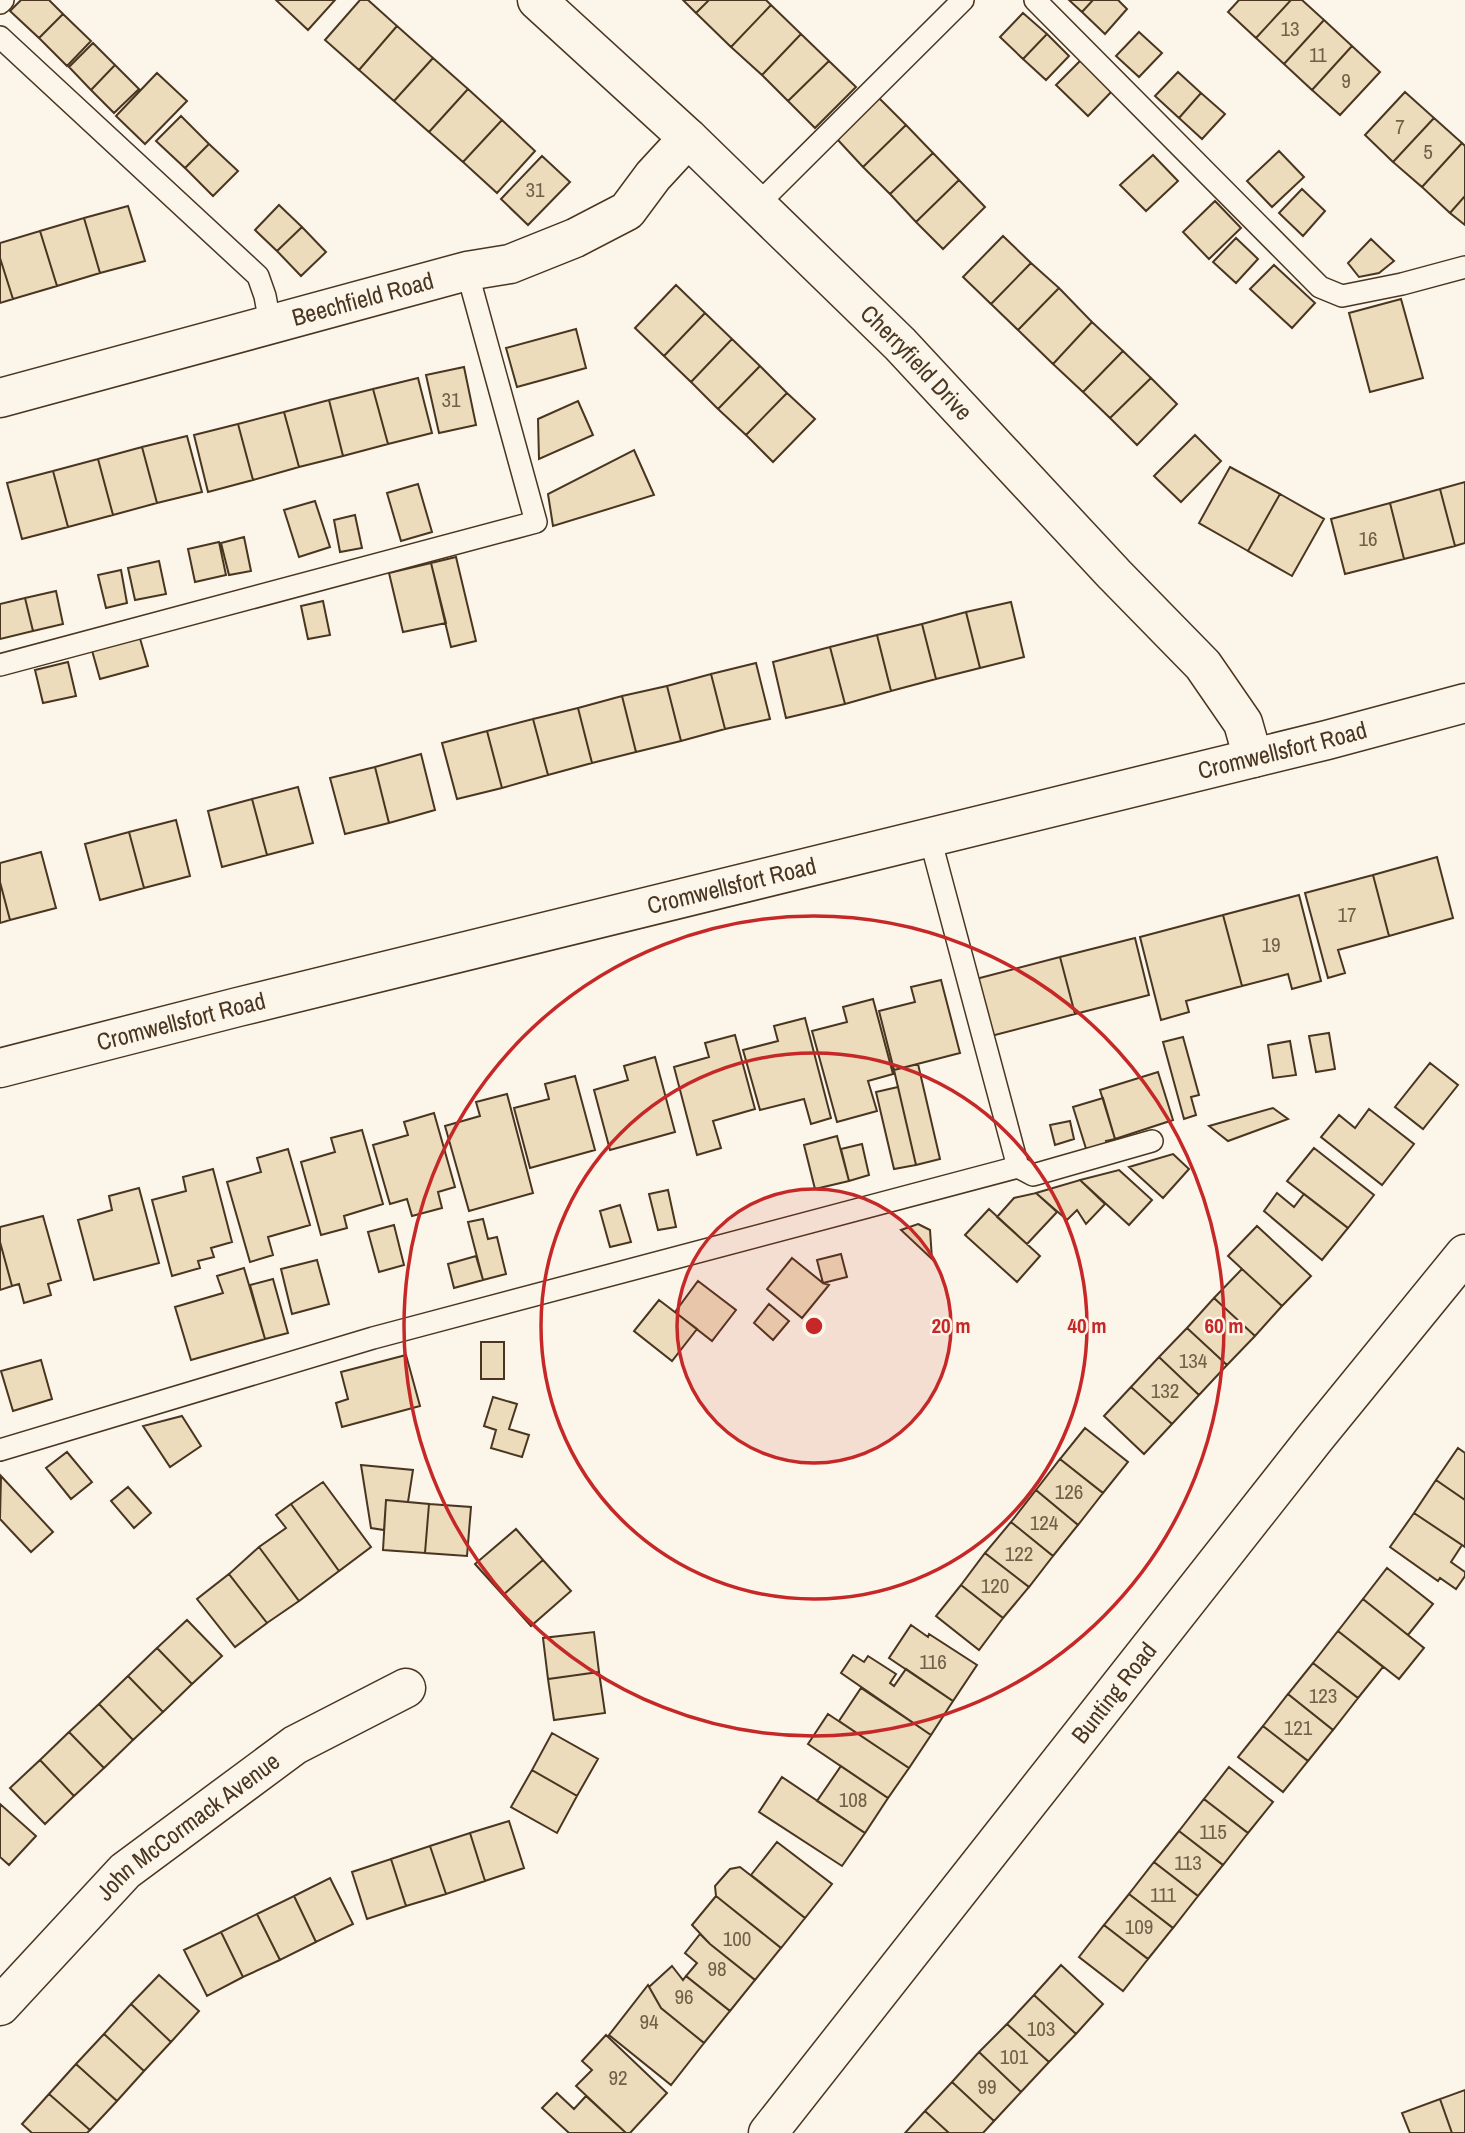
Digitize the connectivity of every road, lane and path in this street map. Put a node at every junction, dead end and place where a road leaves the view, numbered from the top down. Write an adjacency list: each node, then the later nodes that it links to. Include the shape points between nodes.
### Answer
1 (537, 0): 5 (street, Cherryfield Drive)
2 (963, 0): 6 (lane)
3 (1035, 0): 7 (lane, via 1320,287 1342,296)
4 (0, 37): 9 (lane, via 258,276)
5 (688, 138): 6 (street, Cherryfield Drive); 8 (street, Beechfield Road, via 626,211 510,264)
6 (757, 205): 13 (street, Cherryfield Drive, via 900,344 1203,665 1243,723)
7 (1465, 267)
8 (467, 271): 9 (street, Beechfield Road); 11 (lane, via 536,522)
9 (270, 323): 10 (street, Beechfield Road)
10 (0, 398)
11 (0, 665)
12 (1465, 704): 13 (street, Cromwellsfort Road)
13 (1253, 758): 14 (street, Cromwellsfort Road)
14 (930, 838): 15 (street, Cromwellsfort Road); 17 (lane)
15 (0, 1068)
16 (1152, 1141): 17 (lane, via 1033,1175)
17 (1018, 1167): 19 (lane, via 373,1338)
18 (1465, 1254): 22 (street, Bunting Road)
19 (0, 1450)
20 (406, 1688): 21 (street, John McCormack Avenue, via 295,1745 125,1871)
21 (0, 2006)
22 (768, 2133)

